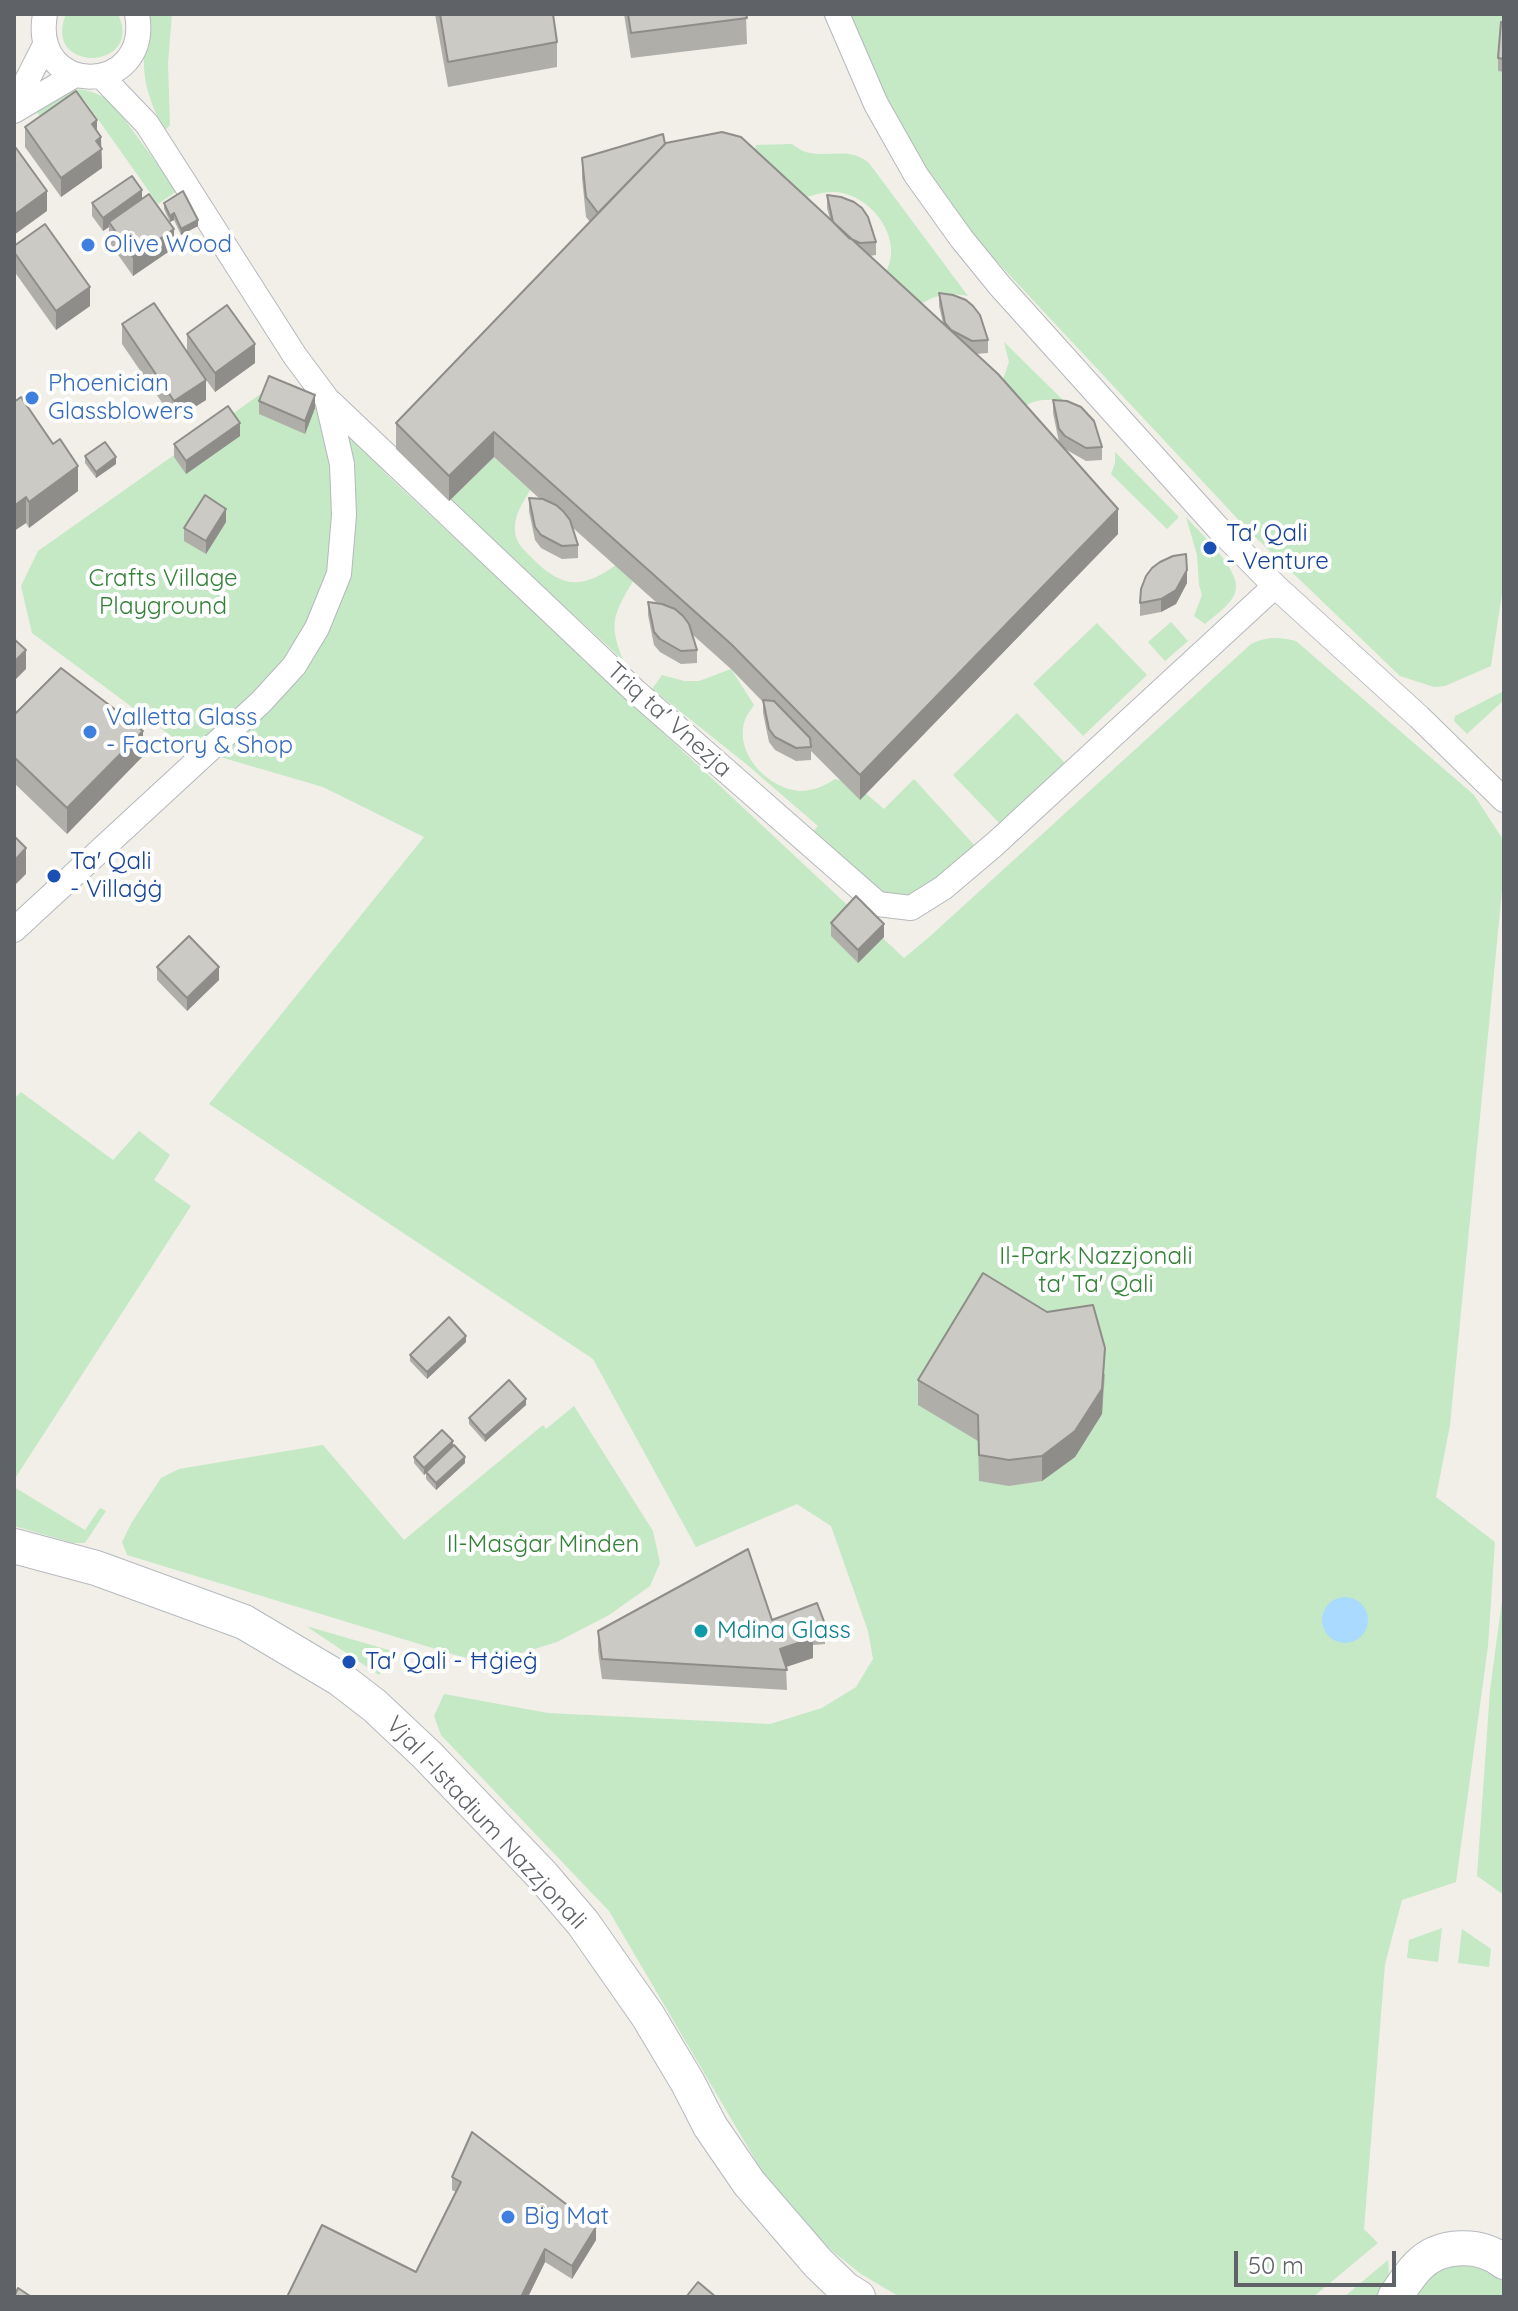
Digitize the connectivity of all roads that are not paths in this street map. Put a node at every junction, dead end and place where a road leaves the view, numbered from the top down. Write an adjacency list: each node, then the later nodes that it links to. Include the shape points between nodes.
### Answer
1 (45, 14): 4 (street)
2 (137, 14): 5 (street, via 140,31)
3 (837, 14): 11 (street, via 876,104 916,175 961,238)
4 (45, 45): 6 (street, via 63,69); 8 (street)
5 (127, 62): 7 (street); 9 (street, Triq ta' Vnezja)
6 (75, 75): 7 (street); 8 (street)
7 (102, 77): 9 (street, Triq ta' Vnezja)
8 (14, 108)
9 (147, 124): 10 (street, Triq ta' Vnezja)
10 (327, 399): 11 (street, Triq ta' Vnezja, via 634,690 878,904 911,908 943,888); 13 (street, via 342,464 344,515 339,574 317,628 294,666 261,702)
11 (1275, 586): 12 (street)
12 (1504, 800)
13 (14, 930)
14 (14, 1546): 17 (main road, Vjal l-Istadium Nazzjonali, via 96,1568 244,1622 375,1706 438,1765 583,1923 648,2016 749,2183 818,2263)
15 (1504, 2262): 16 (main road, via 1492,2252 1441,2251 1420,2264)
16 (1400, 2293)
17 (858, 2297)

